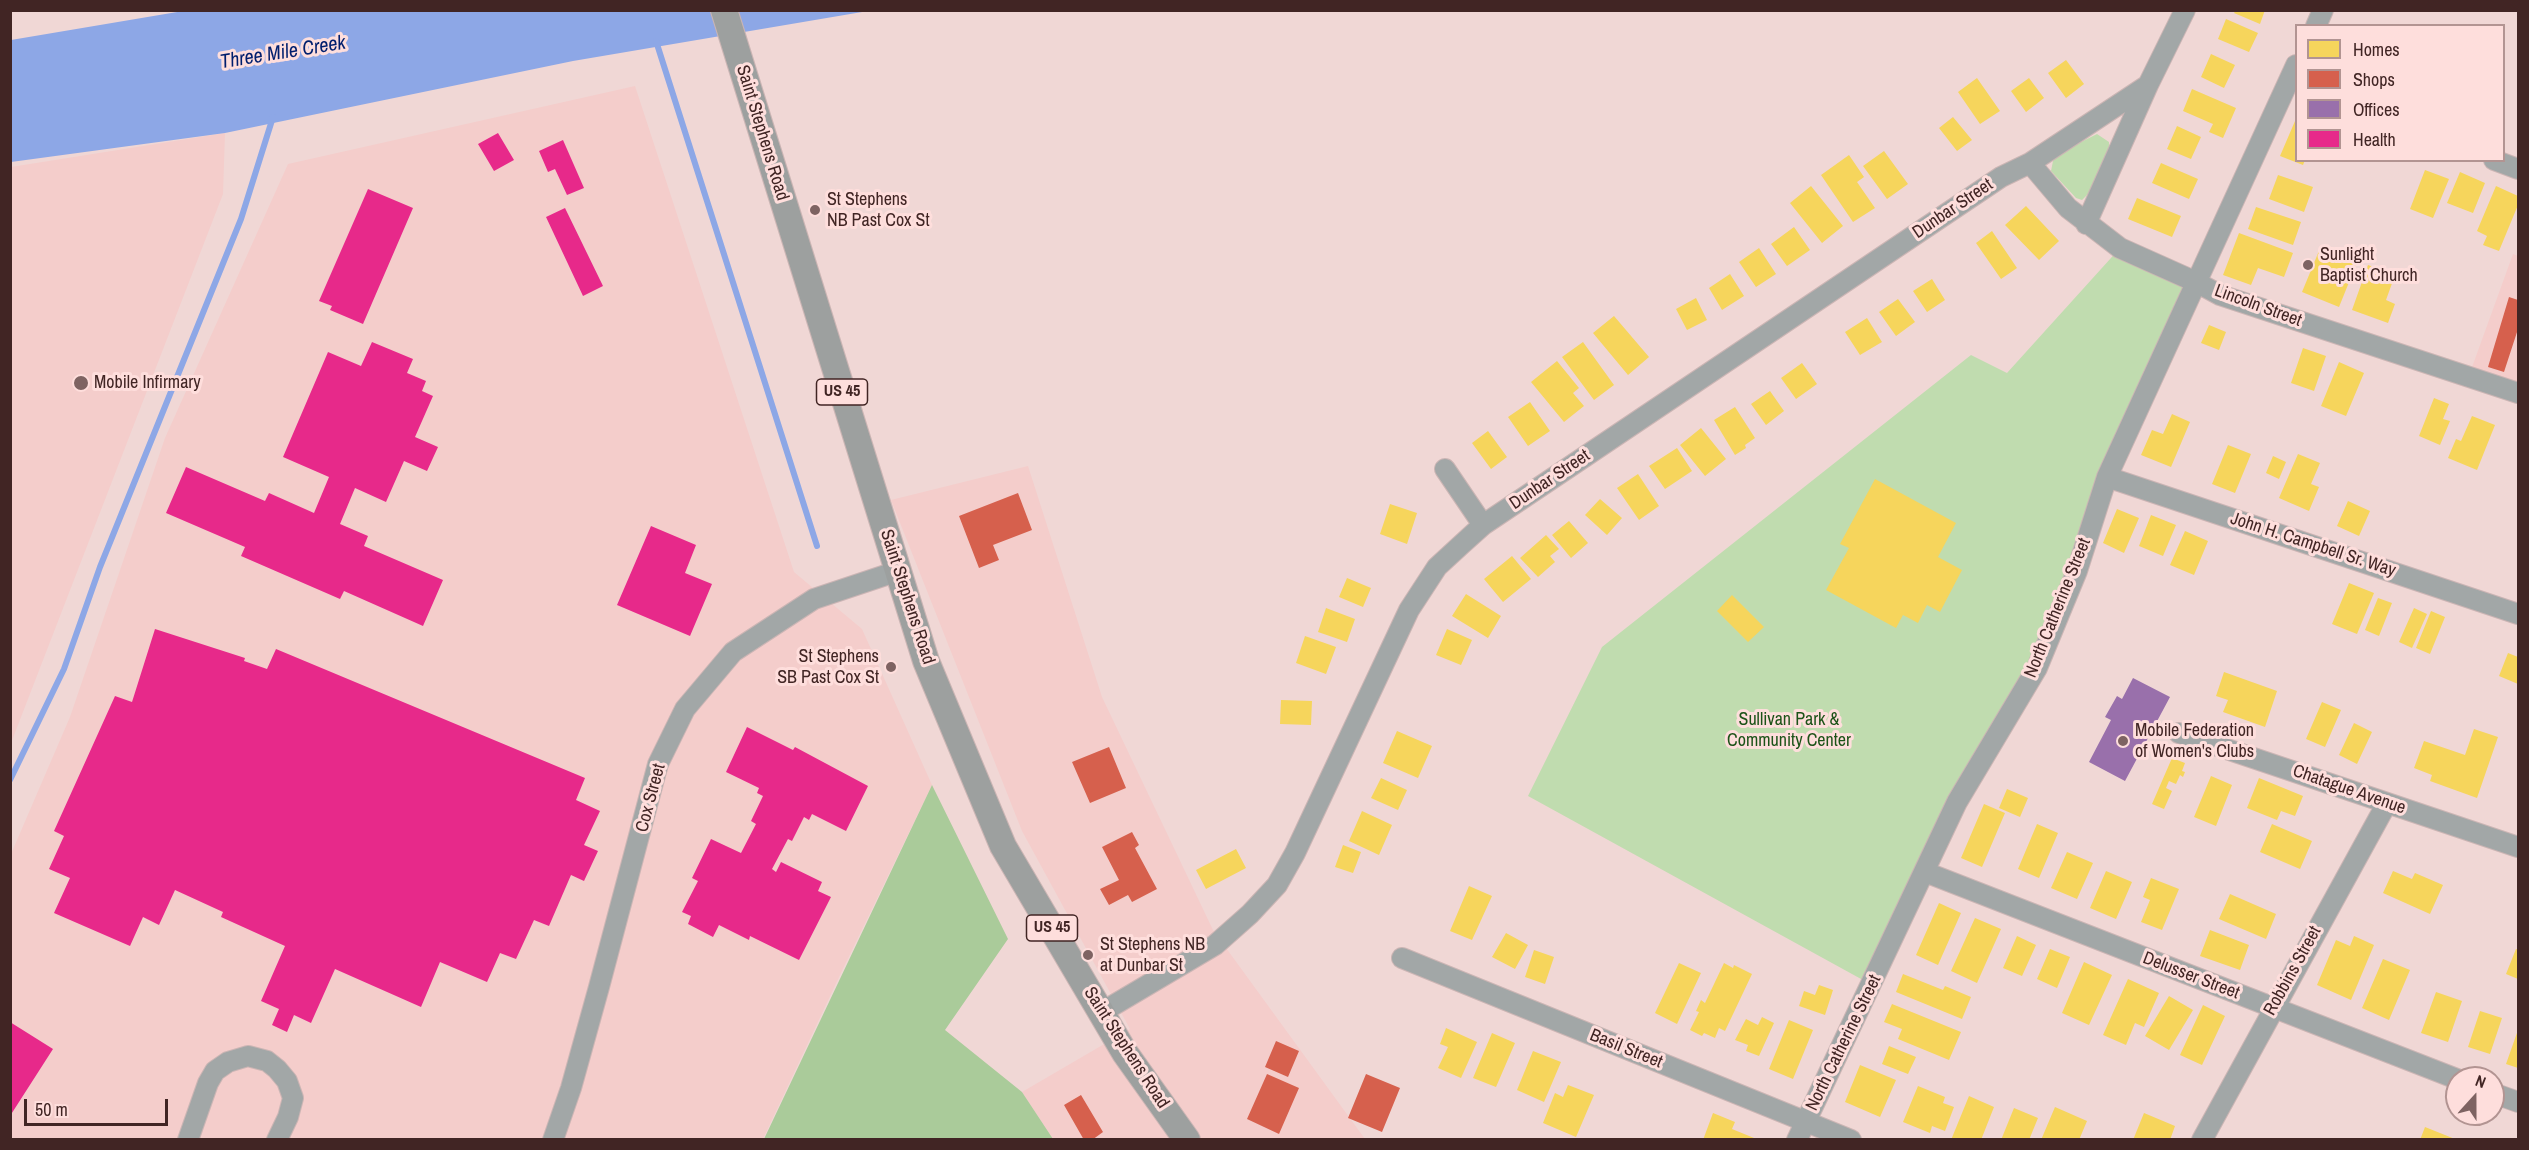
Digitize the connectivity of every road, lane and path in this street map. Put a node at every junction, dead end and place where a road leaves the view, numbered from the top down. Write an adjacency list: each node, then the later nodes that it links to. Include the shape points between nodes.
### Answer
1 (724, 10): 17 (main road, Saint Stephens Road / US 45)
2 (2185, 10): 6 (street)
3 (2323, 10): 4 (street)
4 (2317, 24)
5 (2295, 70): 7 (street, North Catherine Street)
6 (2148, 85): 9 (street, Dunbar Street); 11 (street)
7 (2291, 90): 12 (street, North Catherine Street)
8 (2499, 162): 10 (street)
9 (2030, 163): 11 (street, Lincoln Street); 16 (street, Dunbar Street, via 1991,183)
10 (2518, 169)
11 (2086, 224): 12 (street, Lincoln Street, via 2120,248)
12 (2196, 282): 13 (street, Lincoln Street, via 2220,295); 15 (street, North Catherine Street)
13 (2518, 393)
14 (1445, 470): 16 (street)
15 (2108, 477): 18 (street, John H. Campbell Sr. Way); 22 (street, North Catherine Street, via 2077,571 2037,668 1957,802)
16 (1483, 525): 25 (street, Dunbar Street, via 1437,567 1409,610 1277,885 1215,945)
17 (898, 571): 25 (main road, Saint Stephens Road / US 45, via 926,661 1003,846); 31 (street, Cox Street, via 814,598 733,652 685,709 658,765 571,1088)
18 (2518, 614)
19 (2179, 733): 20 (street, Chatague Avenue)
20 (2387, 803): 21 (street, Chatague Avenue); 24 (street, Robbins Street)
21 (2518, 847)
22 (1925, 872): 24 (street, Delusser Street); 27 (street, North Catherine Street)
23 (1402, 958): 27 (street, Basil Street)
24 (2272, 1008): 26 (street, Delusser Street); 33 (street, Robbins Street)
25 (1102, 1012): 28 (main road, Saint Stephens Road / US 45, via 1125,1053)
26 (2445, 1074)
27 (1801, 1131): 32 (street, Basil Street)
28 (1186, 1139)
29 (188, 1140): 30 (street, via 215,1071 248,1056 267,1061 278,1070 293,1098)
30 (277, 1140)
31 (553, 1140)
32 (1851, 1140)
33 (2202, 1140)

